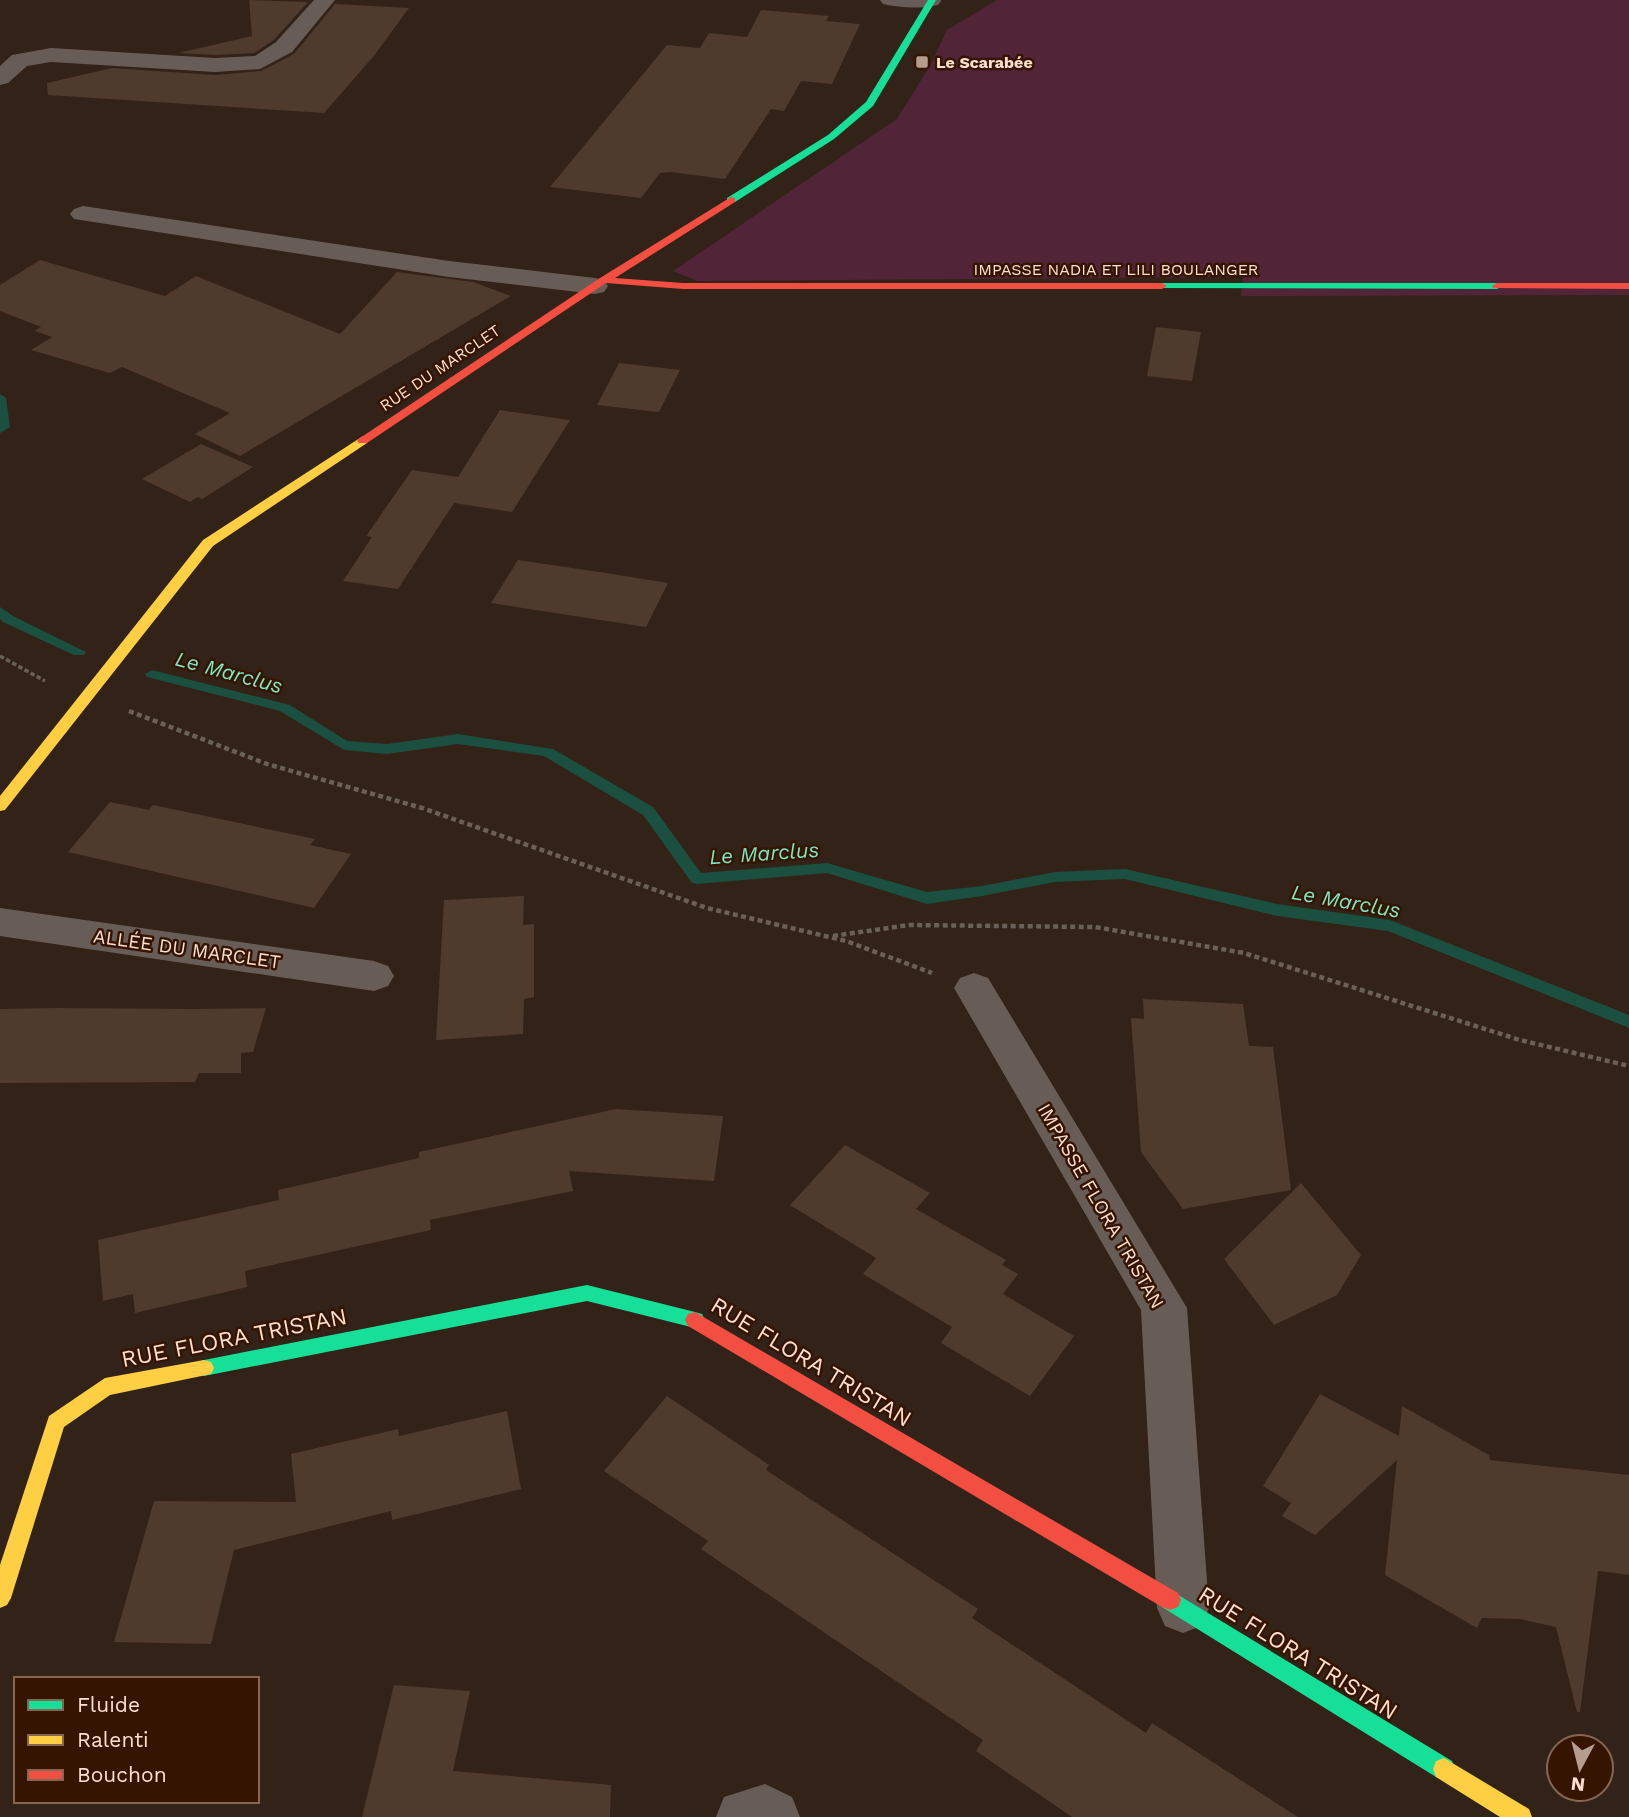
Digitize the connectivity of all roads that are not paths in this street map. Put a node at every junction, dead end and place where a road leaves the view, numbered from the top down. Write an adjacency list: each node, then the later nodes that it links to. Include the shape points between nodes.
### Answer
1 (325, 0): 4 (street, via 284,47 260,62 215,65 51,55 20,61)
2 (890, 0): 3 (street)
3 (932, 1): 6 (street, RUE DU MARCLET, via 870,104 831,137)
4 (0, 78)
5 (83, 215): 6 (street, via 449,269)
6 (599, 283): 7 (street, IMPASSE NADIA ET LILI BOULANGER); 8 (street, RUE DU MARCLET, via 208,543)
7 (1629, 285)
8 (0, 806)
9 (0, 922): 10 (street, ALLÉE DU MARCLET)
10 (374, 976)
11 (974, 988): 13 (street, IMPASSE FLORA TRISTAN, via 1164,1308)
12 (0, 1598): 13 (street, RUE FLORA TRISTAN, via 56,1422 105,1387 587,1293 691,1317)
13 (1183, 1608): 16 (street, RUE FLORA TRISTAN)
14 (744, 1817): 15 (street, via 765,1812)
15 (772, 1817)
16 (1521, 1817)

